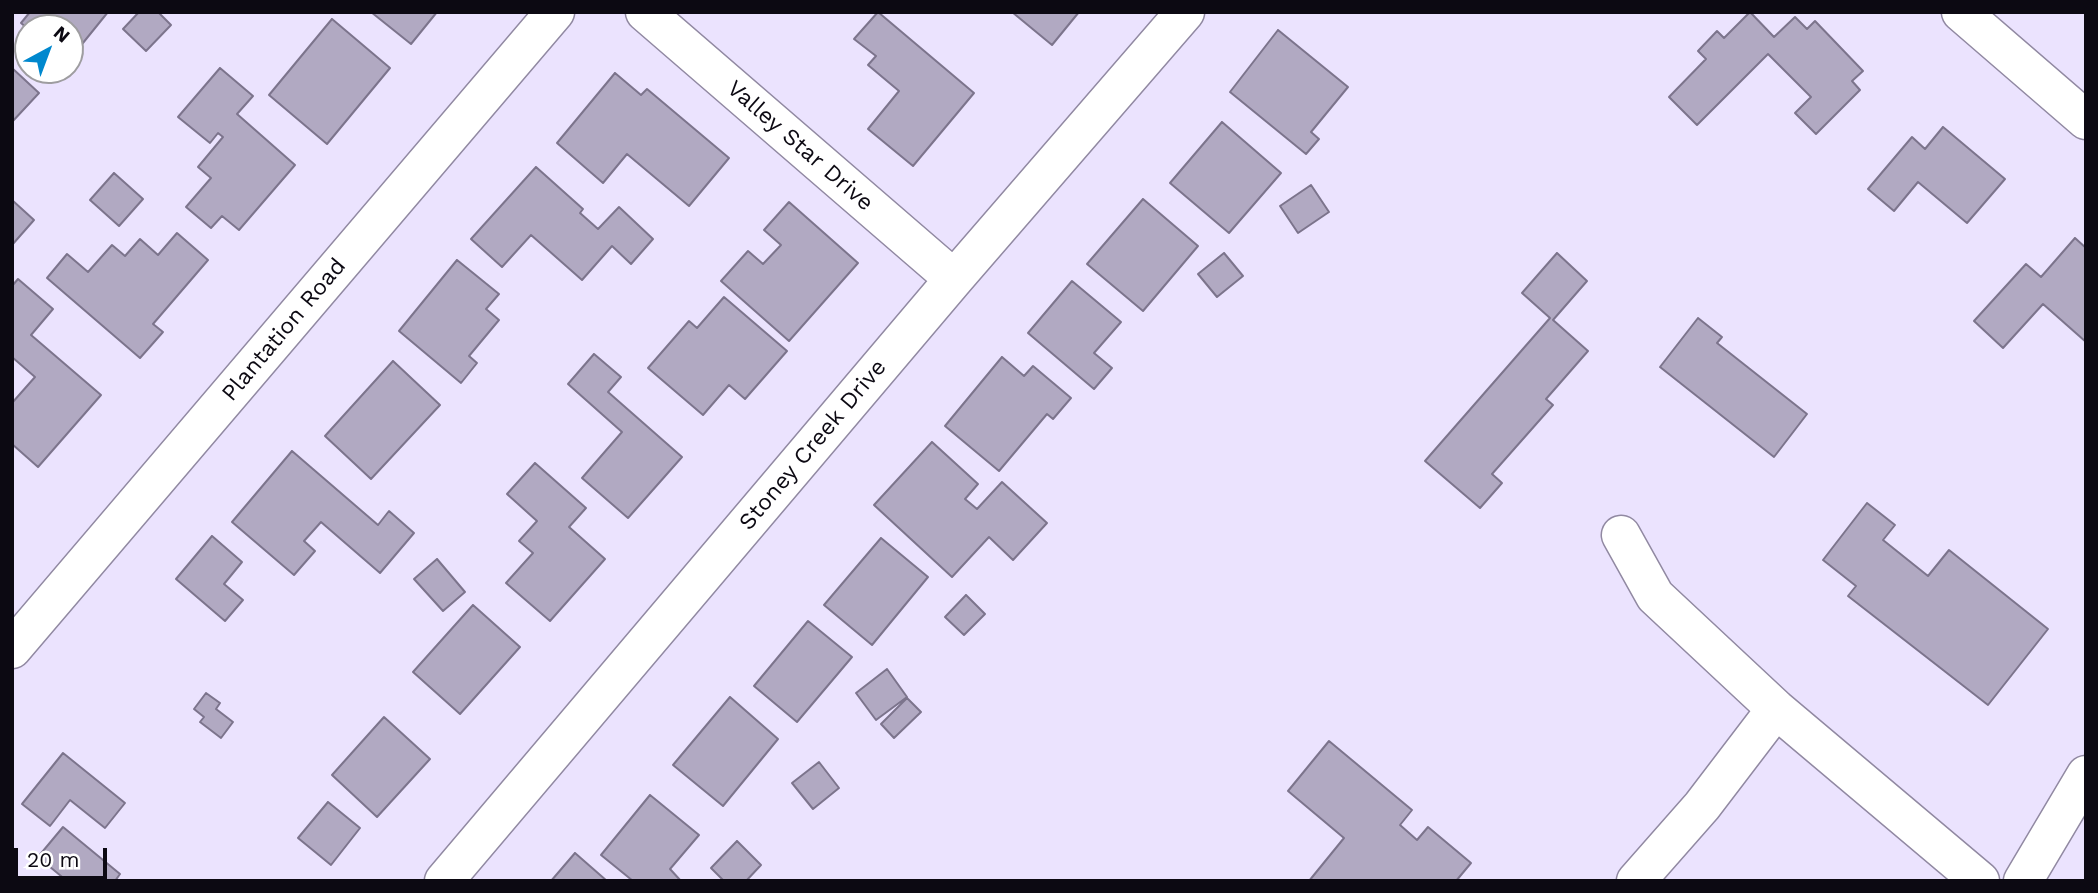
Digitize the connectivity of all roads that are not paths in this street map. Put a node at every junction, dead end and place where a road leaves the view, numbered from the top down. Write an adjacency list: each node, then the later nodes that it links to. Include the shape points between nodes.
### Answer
1 (555, 12): 8 (street, Plantation Road)
2 (645, 12): 6 (street, Valley Star Drive)
3 (1185, 12): 6 (street, Stoney Creek Drive)
4 (1961, 12): 5 (street)
5 (2086, 120)
6 (954, 279): 11 (street, Stoney Creek Drive)
7 (1622, 535): 9 (street, via 1655,596)
8 (12, 649)
9 (1776, 709): 12 (street, via 1702,806); 13 (street)
10 (2080, 801): 14 (street)
11 (444, 881)
12 (1636, 881)
13 (1980, 881)
14 (2023, 881)

